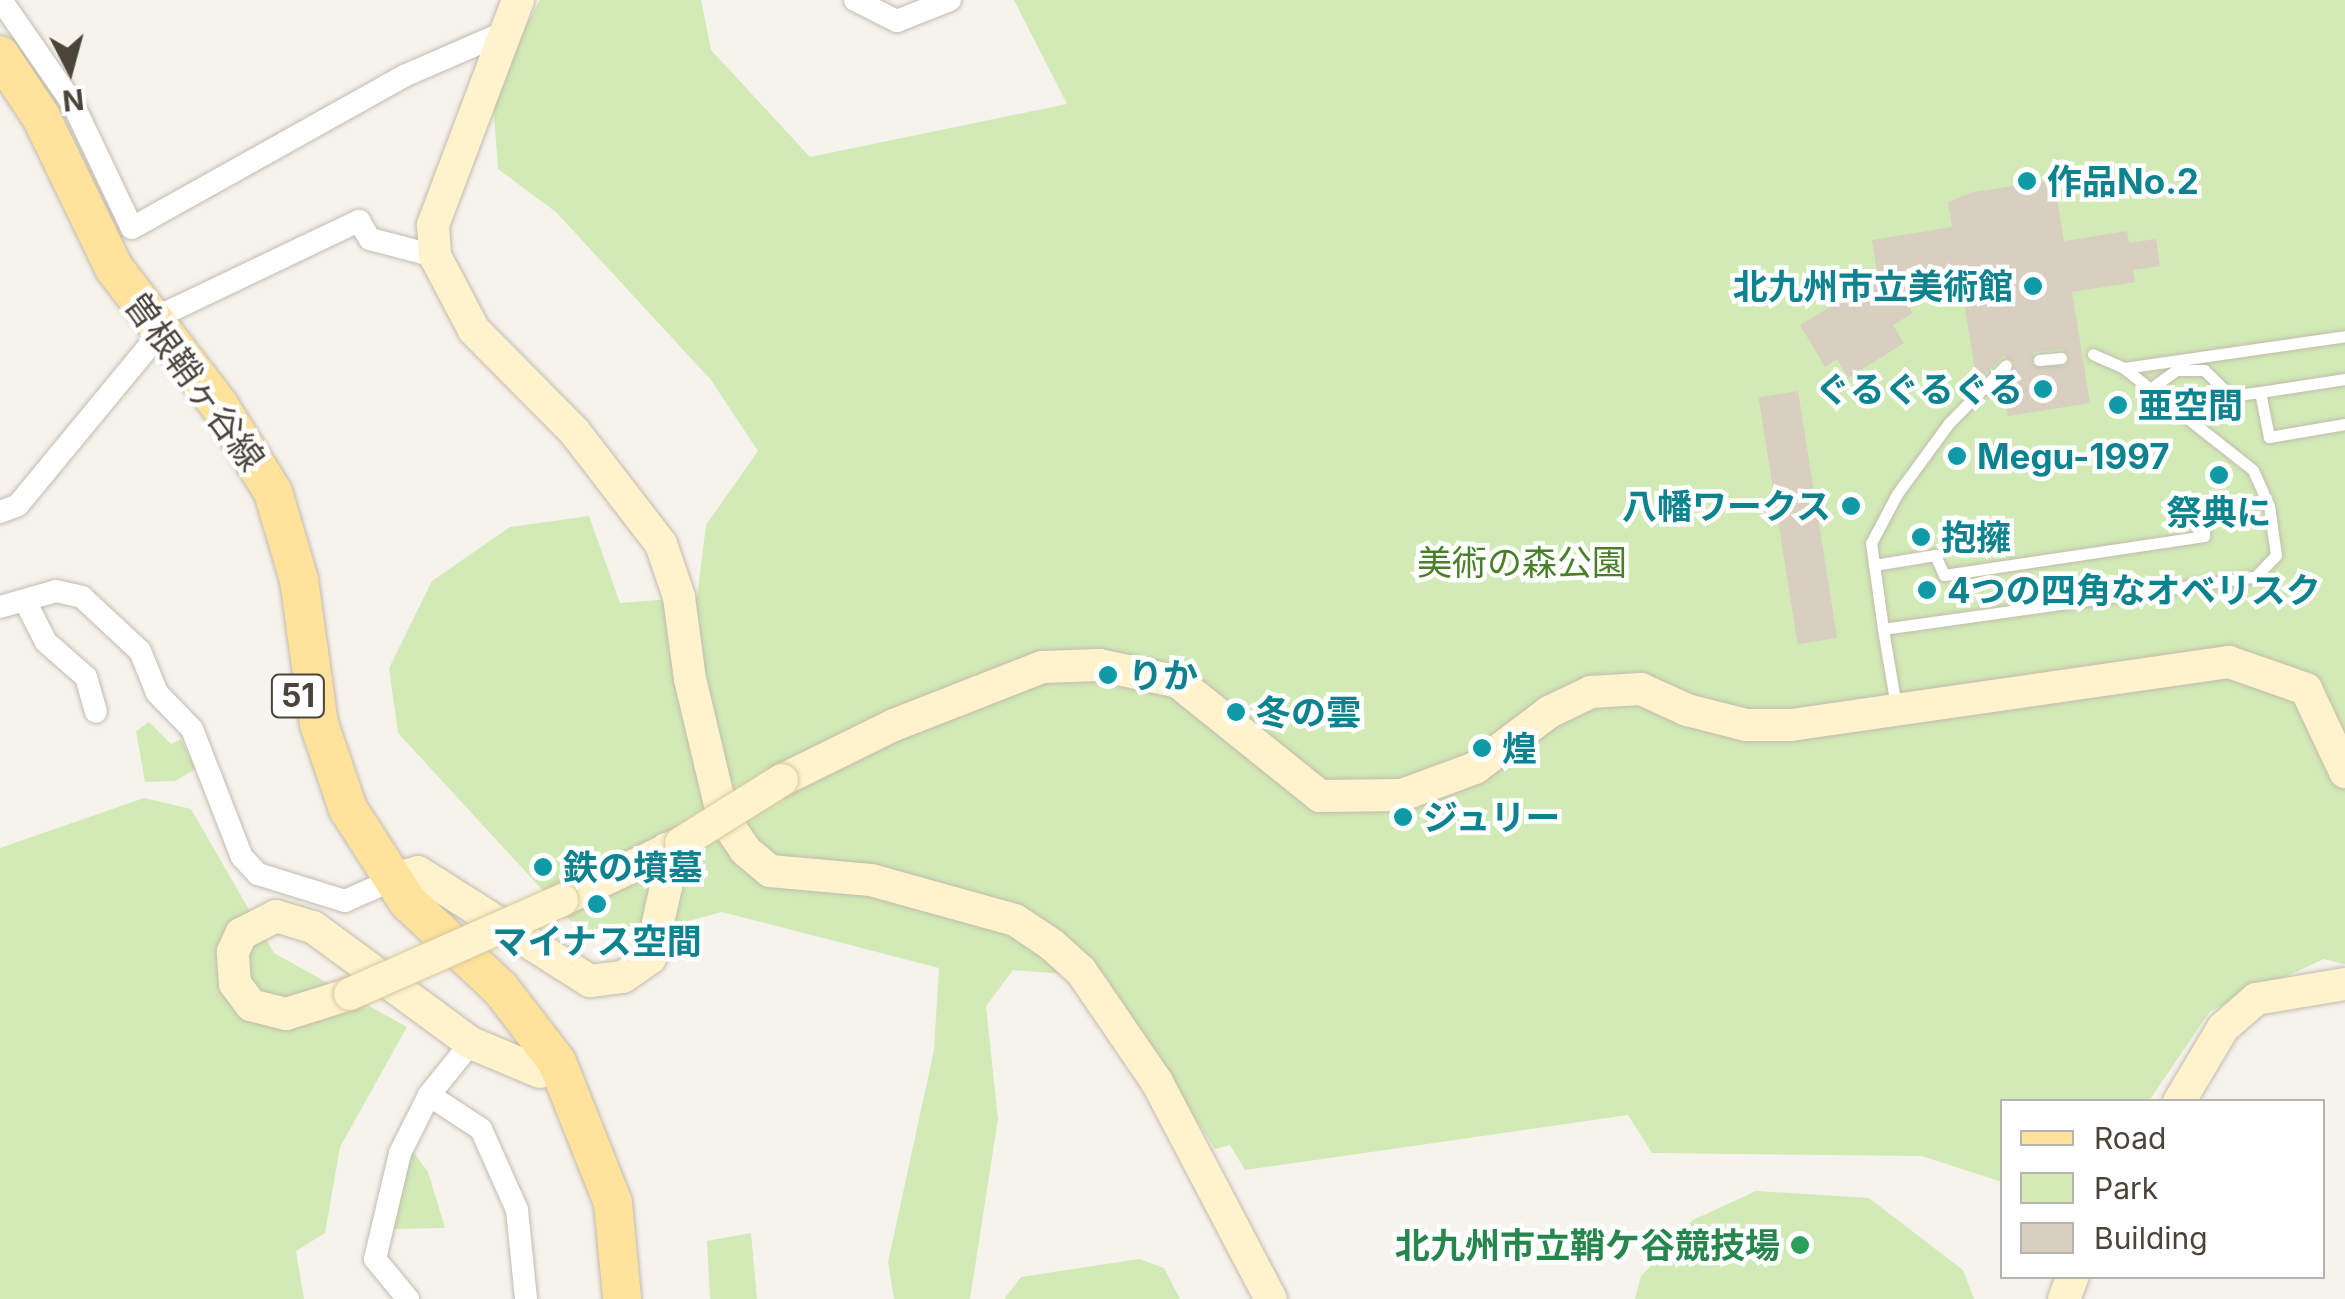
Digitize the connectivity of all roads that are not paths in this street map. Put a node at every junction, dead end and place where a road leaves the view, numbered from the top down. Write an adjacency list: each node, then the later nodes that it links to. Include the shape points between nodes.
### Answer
1 (2, 0): 5 (street, via 73,104 133,236 404,76)
2 (518, 0): 5 (street)
3 (855, 0): 4 (street, via 898,21)
4 (950, 0)
5 (505, 32): 8 (street, via 433,224)
6 (0, 55): 9 (main road, 曽根鞘ヶ谷線 / 51, via 41,117)
7 (0, 79): 9 (main road, 曽根鞘ヶ谷線 / 51, via 43,151 94,265)
8 (435, 256): 9 (street, via 370,239 359,221); 40 (street, via 474,330 574,431 661,544 679,596 710,774 723,817 745,850 770,871 871,880 1016,920 1051,944 1102,998 1157,1082)
9 (152, 334): 20 (street, via 18,505); 30 (main road, 曽根鞘ヶ谷線 / 51, via 219,405 272,492 299,580 326,752)
10 (2345, 336): 15 (lane)
11 (2093, 354): 15 (lane)
12 (2062, 358): 13 (lane)
13 (2040, 360)
14 (2006, 365): 22 (lane, via 1949,422 1896,494 1870,543)
15 (2124, 368): 17 (lane)
16 (2345, 380): 18 (lane)
17 (2150, 390): 18 (lane, via 2176,370 2204,370 2231,396); 25 (lane, via 2252,470 2268,506 2276,556 2256,577)
18 (2260, 392): 19 (lane, via 2270,438)
19 (2345, 424)
20 (0, 512)
21 (2205, 512): 22 (lane, via 2204,536 1944,575 1934,555)
22 (1874, 564): 25 (lane)
23 (25, 601): 24 (street); 27 (street, via 46,642 86,677); 30 (street, via 56,591 82,597 140,651 157,693 192,729 242,858 258,874 345,901)
24 (0, 607)
25 (1883, 629): 26 (lane)
26 (1896, 706): 28 (street, via 2229,662 2306,689); 29 (street, bridge, via 1746,725 1687,710 1642,689 1591,692 1550,712 1476,768 1402,795 1357,798 1320,796 1178,682 1099,665 1042,666 894,725 782,780)
27 (96, 712)
28 (2345, 772)
29 (674, 846): 30 (street, via 650,958 623,978 590,981 418,872); 32 (street, bridge, via 562,900 350,994 286,1014 252,1006 235,984 233,952 241,934 276,916 313,927)
30 (384, 884): 33 (main road, 曽根鞘ヶ谷線 / 51, via 487,998); 39 (main road, 曽根鞘ヶ谷線 / 51, via 500,988 557,1062 613,1203)
31 (2345, 984): 35 (street, via 2256,999 2223,1028)
32 (471, 1043): 33 (street); 34 (street)
33 (540, 1072): 38 (main road, 曽根鞘ヶ谷線 / 51, via 564,1116 596,1206)
34 (429, 1095): 36 (street, via 400,1152 375,1259); 37 (street, via 481,1129 517,1210)
35 (2180, 1099)
36 (408, 1299)
37 (526, 1299)
38 (605, 1299)
39 (622, 1299)
40 (1270, 1299)

